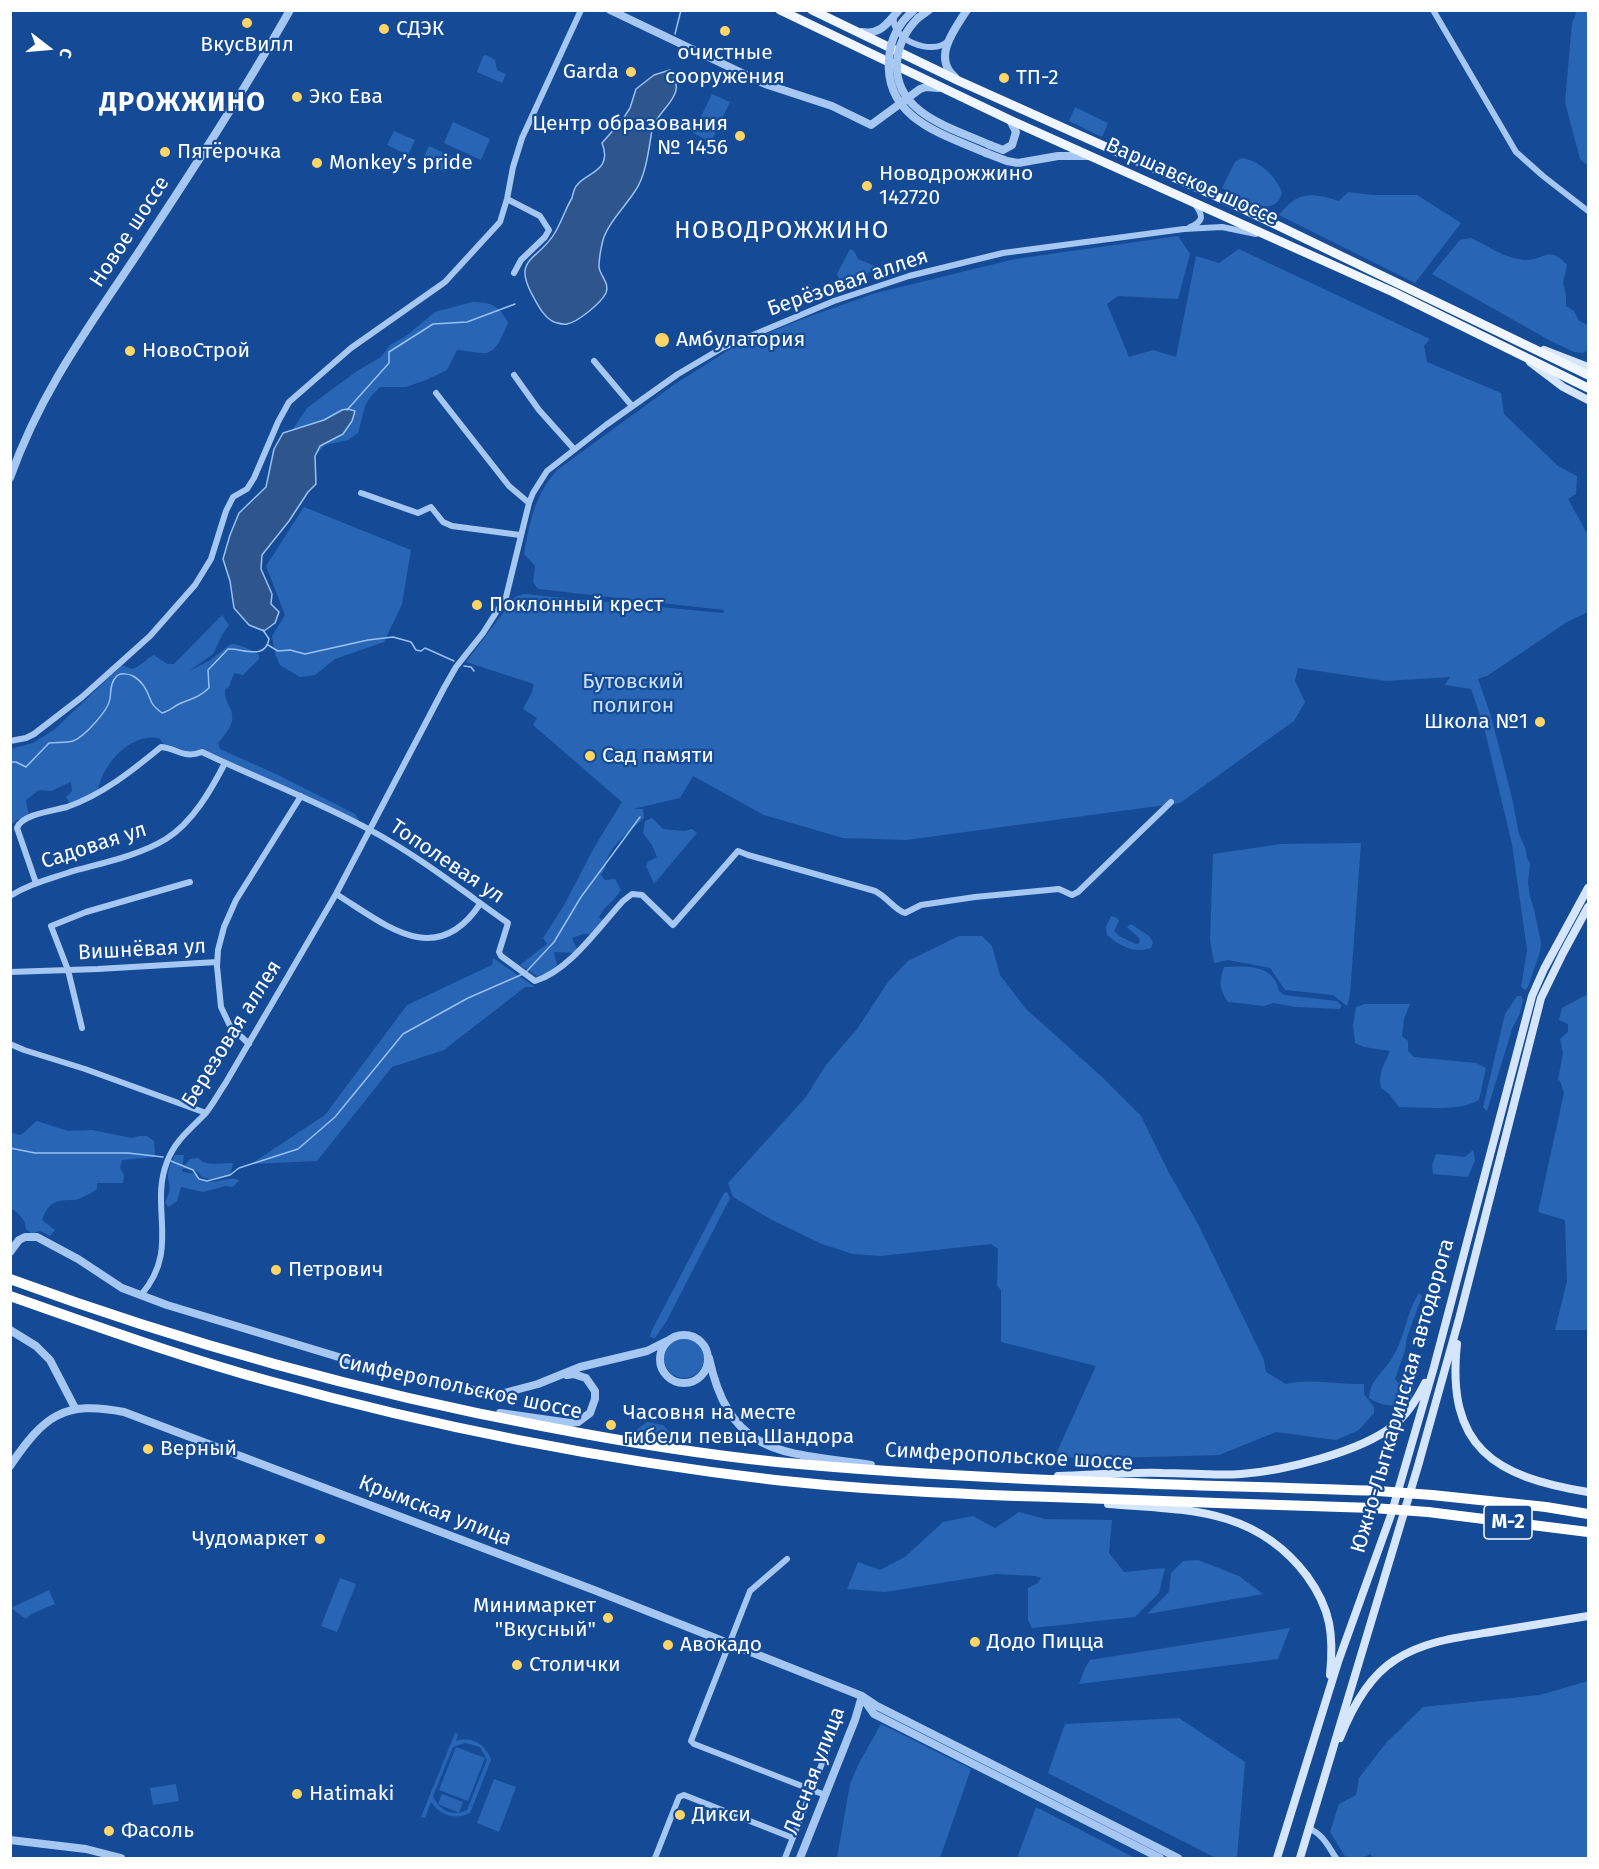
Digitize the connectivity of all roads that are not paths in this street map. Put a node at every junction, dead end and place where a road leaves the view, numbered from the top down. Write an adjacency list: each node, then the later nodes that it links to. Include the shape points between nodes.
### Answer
1 (290, 10): 33 (street, Новое шоссе, via 177,194 49,388)
2 (582, 10): 18 (street, via 522,138)
3 (610, 10): 14 (street, via 765,84 832,106 871,125 920,89)
4 (780, 10): 14 (main road, Варшавское шоссе)
5 (812, 10): 11 (main road, Варшавское шоссе)
6 (929, 10): 10 (street)
7 (967, 10): 12 (street)
8 (897, 12): 11 (street, via 881,30); 12 (street, via 893,23 905,38 932,49)
9 (1437, 12): 20 (street, via 1516,152)
10 (915, 13): 16 (street, bridge, via 899,51 898,75 905,96 927,116)
11 (855, 31): 13 (main road, Варшавское шоссе)
12 (948, 41): 13 (street, via 945,67)
13 (959, 81): 26 (main road, Варшавское шоссе, via 1242,208 1525,344)
14 (944, 89): 15 (main road, Варшавское шоссе)
15 (1010, 120): 16 (street, via 1016,132 1012,145 1003,150); 17 (main road, Варшавское шоссе)
16 (988, 149): 17 (street, via 1018,163 1058,156)
17 (1093, 157): 19 (main road, Варшавское шоссе)
18 (507, 199): 23 (street, via 540,216 549,230); 38 (street, via 500,222 445,282 351,348 290,402 254,478 247,489 233,497 206,570 163,622 82,697 34,734)
19 (1193, 202): 21 (street, via 1201,220); 22 (main road, Варшавское шоссе)
20 (1588, 211)
21 (1184, 229): 22 (street, Берёзовая аллея, via 1222,227); 31 (street, Берёзовая аллея, via 1003,253 883,283 722,348)
22 (1269, 236): 24 (main road, Варшавское шоссе)
23 (514, 273)
24 (1520, 355): 28 (main road, Варшавское шоссе); 30 (main road)
25 (594, 361): 31 (street)
26 (1588, 368)
27 (514, 375): 32 (street)
28 (1588, 388)
29 (436, 393): 35 (street, via 509,486)
30 (1588, 400)
31 (632, 406): 32 (street, Берёзовая аллея)
32 (574, 449): 35 (street, Берёзовая аллея, via 547,471)
33 (10, 478)
34 (361, 493): 36 (street, via 418,513 431,507 443,522 452,526)
35 (529, 503): 36 (street, Берёзовая аллея)
36 (520, 535): 37 (street, Берёзовая аллея)
37 (508, 593): 43 (street, Березовая аллея, via 456,667)
38 (10, 741)
39 (225, 763): 40 (street, Тополевая ул); 42 (street, Тополевая ул, via 202,752 185,755 161,747 100,791 68,807 24,819); 45 (street, Садовая ул, via 196,811 169,838)
40 (301, 796): 43 (street, Тополевая ул); 51 (street, via 236,900 224,927)
41 (1171, 802): 49 (street, Тополевая ул, via 1072,895 1059,888 975,897 921,904 905,913 875,891 738,851 673,925 642,895 632,894 572,958 549,976 535,981 501,956 508,923)
42 (14, 828): 45 (street, Тополевая ул)
43 (371, 830): 47 (street, Березовая аллея); 49 (street, Тополевая ул)
44 (190, 882): 52 (street, Вишнёвая ул, via 51,926)
45 (36, 883): 48 (street, Садовая ул)
46 (1588, 888): 66 (main road, Южно-Лыткаринская автодорога, via 1529,1005)
47 (336, 894): 49 (street, via 405,934 425,940 444,936 464,923); 56 (street, Березовая аллея)
48 (10, 896)
49 (480, 904)
50 (1588, 906): 62 (main road, Южно-Лыткаринская автодорога, via 1541,998)
51 (217, 962): 52 (street, Вишнёвая ул); 56 (street, via 221,1007 230,1026)
52 (68, 970): 53 (street, Вишнёвая ул); 54 (street)
53 (10, 972)
54 (82, 1028)
55 (10, 1044): 57 (street)
56 (249, 1044): 57 (street, Березовая аллея)
57 (206, 1113): 60 (street, Березовая аллея, via 185,1133 167,1161 161,1206 163,1246 155,1275)
58 (10, 1252): 60 (street, via 19,1240 36,1237 122,1288)
59 (12, 1280): 69 (highway, Симферопольское шоссе / М-2, via 271,1364)
60 (141, 1295): 67 (street, via 287,1343 462,1389 504,1393)
61 (10, 1296): 74 (highway, Симферопольское шоссе / М-2, via 134,1340 266,1380 484,1433 605,1456 774,1480)
62 (1459, 1319): 73 (main road, via 1456,1396 1469,1435 1483,1452 1521,1476); 84 (main road, Южно-Лыткаринская автодорога)
63 (10, 1330): 68 (street, via 50,1360)
64 (667, 1341): 65 (street, via 680,1335 694,1336 704,1345); 65 (street, via 660,1362 665,1375 676,1382 696,1381); 67 (street, via 647,1351)
65 (709, 1358): 71 (street, via 713,1378 732,1417 766,1446)
66 (1434, 1366): 72 (main road, via 1403,1416 1376,1438 1332,1455 1241,1474); 81 (main road, Южно-Лыткаринская автодорога, via 1392,1515)
67 (554, 1377): 69 (street, via 581,1375 590,1382 595,1399 584,1418 570,1423)
68 (75, 1408): 70 (street, Крымская улица, via 44,1424); 79 (street, Крымская улица, via 105,1408 133,1415)
69 (455, 1410): 71 (highway, Симферопольское шоссе / М-2, via 697,1452)
70 (10, 1466)
71 (929, 1474): 72 (highway, Симферопольское шоссе / М-2)
72 (999, 1477): 75 (highway, Симферопольское шоссе / М-2, bridge, via 1378,1491)
73 (1588, 1492)
74 (994, 1495): 76 (highway, Симферопольское шоссе / М-2, bridge, via 1373,1508); 81 (main road, via 1206,1513 1262,1533 1281,1547 1318,1591 1330,1623 1332,1649)
75 (1588, 1514)
76 (1588, 1532)
77 (787, 1559): 79 (street, via 750,1591)
78 (1588, 1616): 84 (main road, via 1449,1639 1395,1660 1362,1695)
79 (729, 1642): 80 (street, Крымская улица); 83 (street, via 692,1743)
80 (862, 1696): 85 (street, Лесная улица); 93 (street, via 874,1714); 94 (street, Крымская улица)
81 (1321, 1718): 95 (main road, Южно-Лыткаринская автодорога)
82 (835, 1730): 83 (street)
83 (812, 1790): 85 (street); 87 (street)
84 (1318, 1792): 86 (main road, Южно-Лыткаринская автодорога)
85 (825, 1795): 92 (street, Лесная улица)
86 (1308, 1828): 96 (main road, Южно-Лыткаринская автодорога); 97 (street, via 1317,1832)
87 (793, 1838): 90 (street, via 684,1795 679,1797); 91 (street)
88 (10, 1840): 89 (street, via 86,1849)
89 (121, 1858)
90 (655, 1858)
91 (785, 1858)
92 (800, 1858)
93 (1160, 1858)
94 (1178, 1858)
95 (1277, 1858)
96 (1300, 1858)
97 (1336, 1858)

